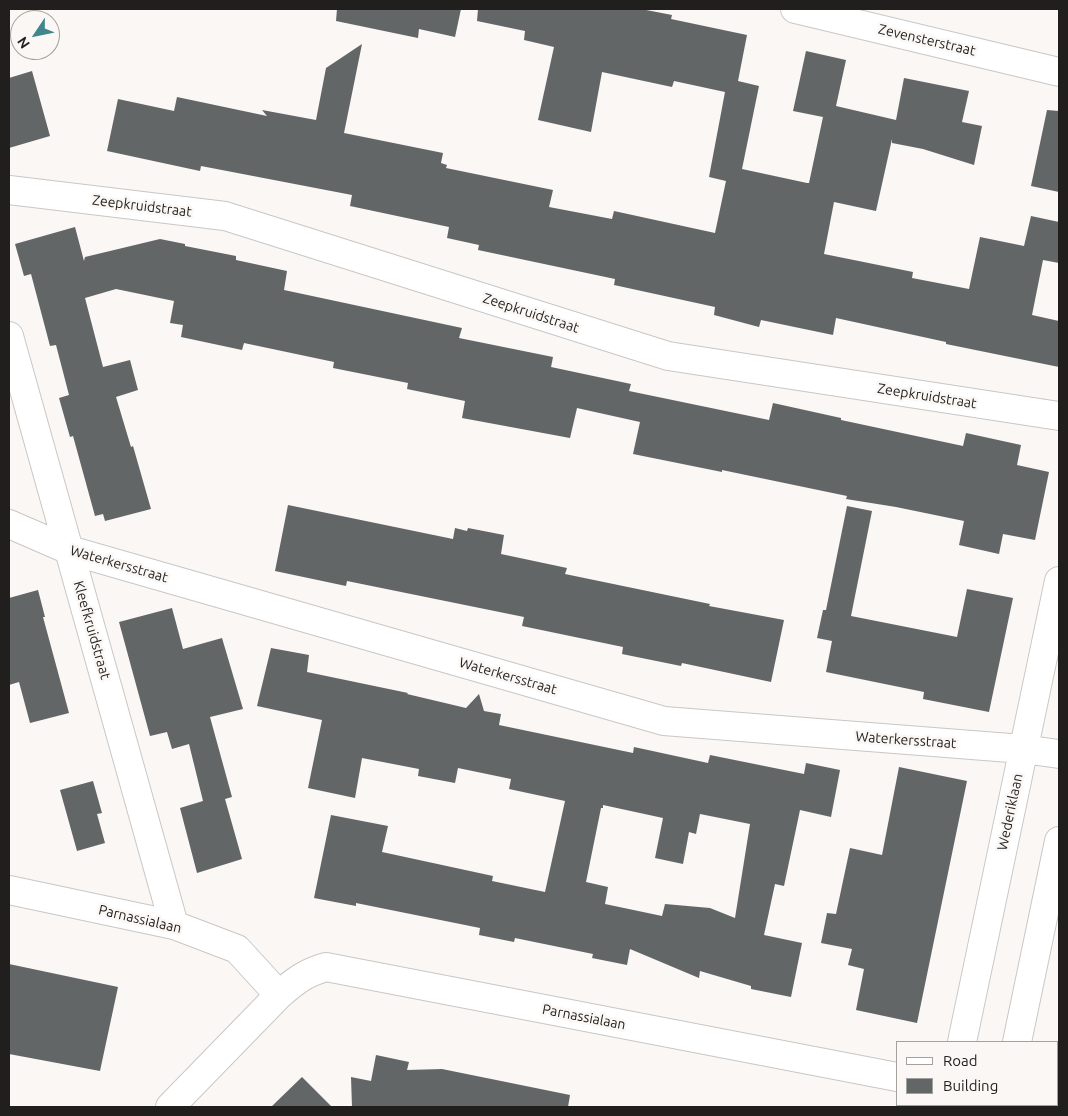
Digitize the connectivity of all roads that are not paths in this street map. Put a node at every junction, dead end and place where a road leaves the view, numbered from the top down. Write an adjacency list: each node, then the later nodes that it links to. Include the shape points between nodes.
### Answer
1 (795, 9): 2 (street, Zevensterstraat)
2 (1059, 72)
3 (9, 190): 5 (street, Zeepkruidstraat, via 225,216 668,356)
4 (9, 336): 7 (street, Kleefkruidstraat)
5 (1059, 416)
6 (9, 524): 7 (street, Waterkersstraat)
7 (69, 550): 9 (street, Waterkersstraat, via 664,721); 13 (street, Kleefkruidstraat)
8 (1059, 581): 9 (street, Wederiklaan)
9 (1023, 749): 10 (street, Waterkersstraat); 15 (street, Wederiklaan)
10 (1059, 754)
11 (1059, 841): 16 (street)
12 (9, 890): 13 (street, Parnassialaan)
13 (174, 926): 14 (street, Parnassialaan, via 237,949)
14 (280, 995): 17 (street, Parnassialaan, via 299,978 326,967); 18 (street, Parnassialaan)
15 (962, 1041)
16 (1017, 1041)
17 (896, 1077)
18 (170, 1107)

